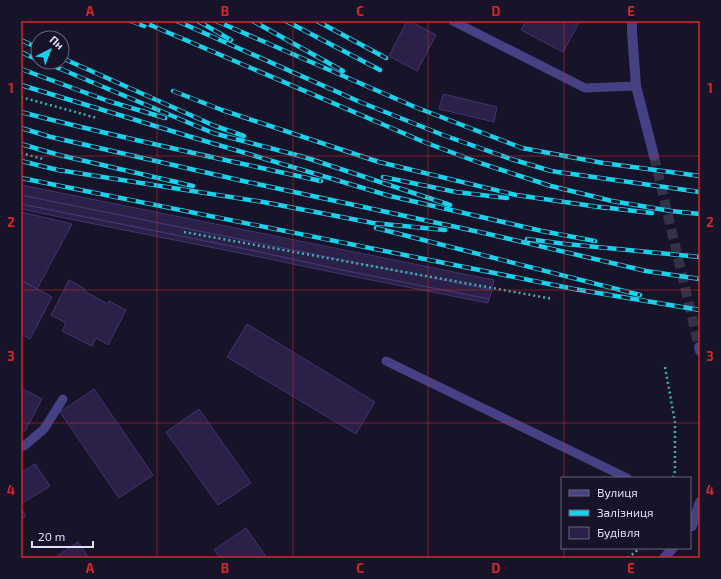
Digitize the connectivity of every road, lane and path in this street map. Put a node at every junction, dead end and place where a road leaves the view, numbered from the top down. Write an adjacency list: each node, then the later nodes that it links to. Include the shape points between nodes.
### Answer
1 (453, 21): 3 (lane, via 585,88)
2 (632, 21): 3 (street)
3 (636, 86): 7 (street)
4 (21, 97): 5 (path)
5 (97, 118)
6 (21, 153): 8 (path)
7 (654, 156)
8 (43, 159)
9 (184, 232): 10 (path)
10 (553, 299)
11 (386, 361): 15 (lane)
12 (665, 367): 16 (path, via 675,422)
13 (63, 399): 14 (lane, via 44,429)
14 (21, 447)
15 (625, 477)
16 (674, 477)
17 (700, 502): 19 (street)
18 (700, 519): 19 (street)
19 (691, 526)
20 (639, 549): 22 (path)
21 (672, 549): 23 (street)
22 (628, 558)
23 (664, 558)

